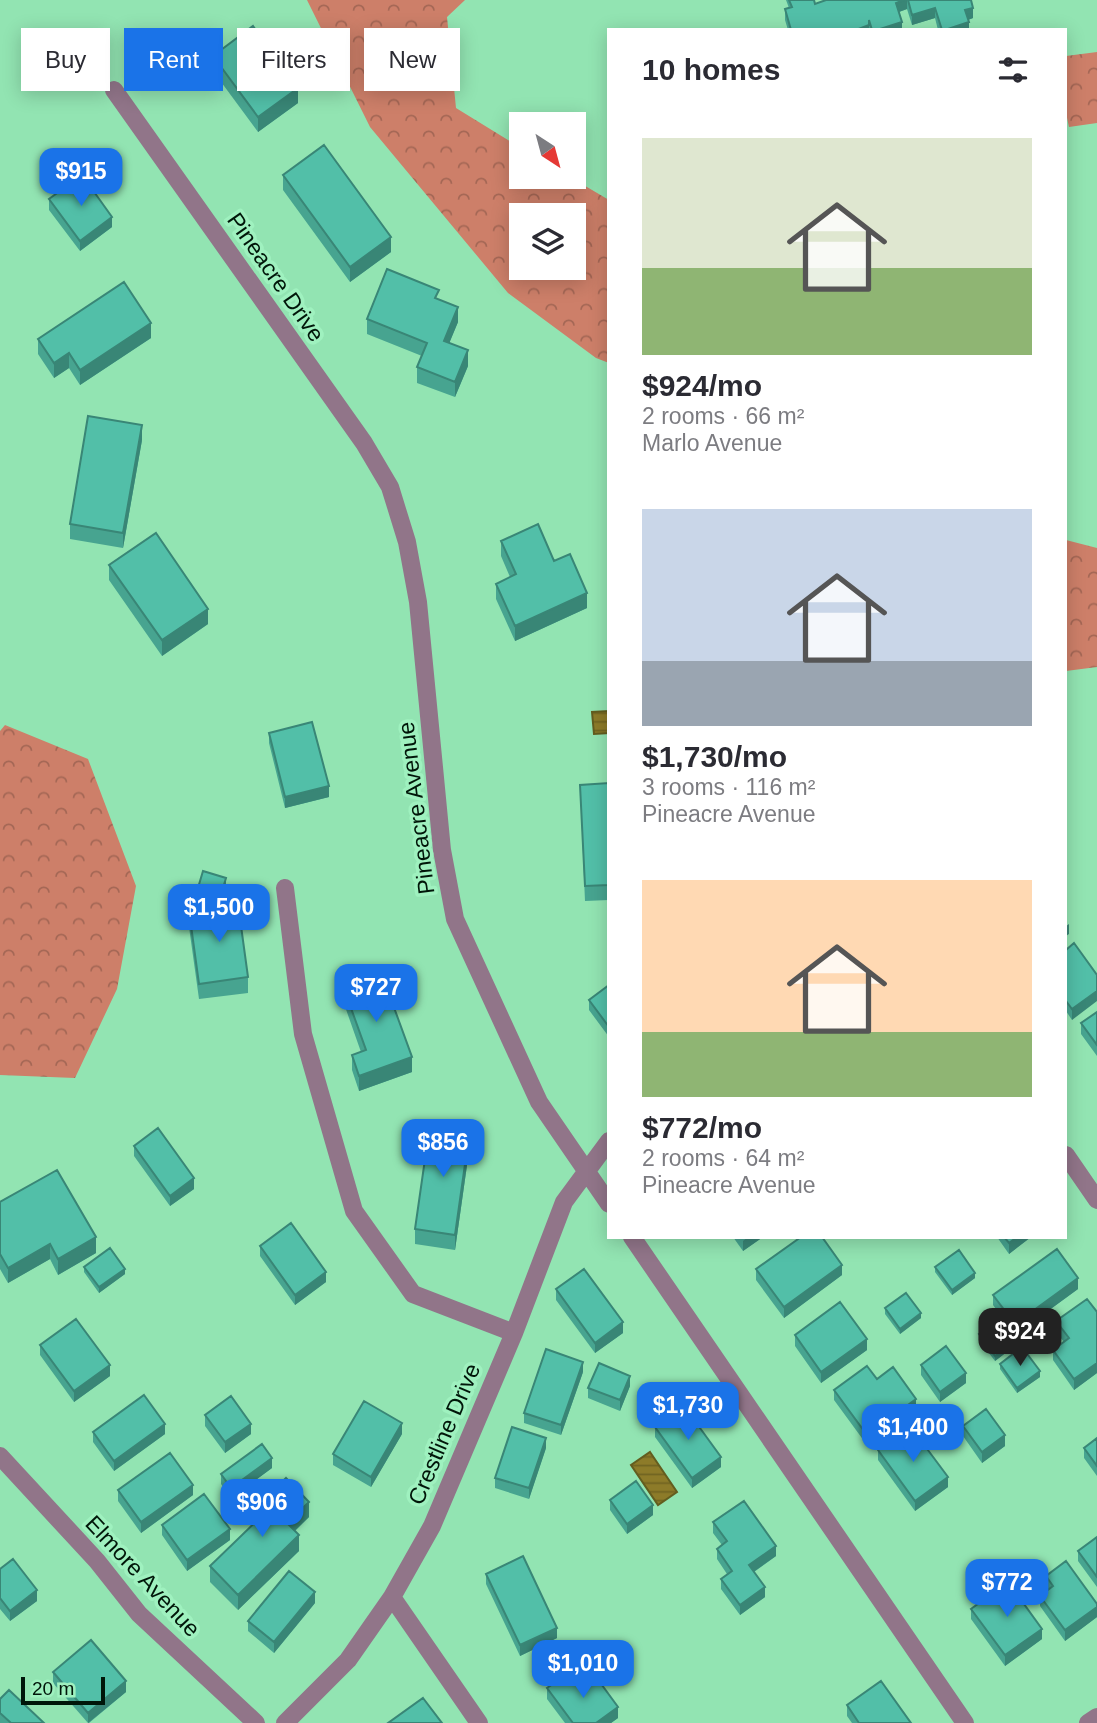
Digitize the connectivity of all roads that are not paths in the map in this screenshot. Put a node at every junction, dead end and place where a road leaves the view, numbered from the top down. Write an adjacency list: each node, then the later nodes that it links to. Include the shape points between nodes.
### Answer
1 (114, 90): 2 (street, Pineacre Drive, via 364,443)
2 (392, 495): 6 (street, Pineacre Avenue, via 418,602 442,850 455,919 538,1102)
3 (285, 888): 10 (street, via 303,1034 354,1211 413,1294)
4 (607, 1144): 6 (street, Crestline Drive)
5 (1067, 1156): 7 (street)
6 (586, 1171): 8 (street, Pineacre Avenue); 10 (street, Crestline Drive, via 564,1202)
7 (1097, 1200)
8 (607, 1201)
9 (633, 1239): 17 (street)
10 (514, 1332): 12 (street, Crestline Drive, via 432,1525)
11 (0, 1456): 14 (street, Elmore Avenue, via 139,1614)
12 (392, 1597): 15 (street, Crestline Drive, via 348,1660); 16 (street)
13 (1097, 1717): 18 (street)
14 (256, 1723)
15 (285, 1723)
16 (479, 1723)
17 (965, 1723)
18 (1088, 1723)

